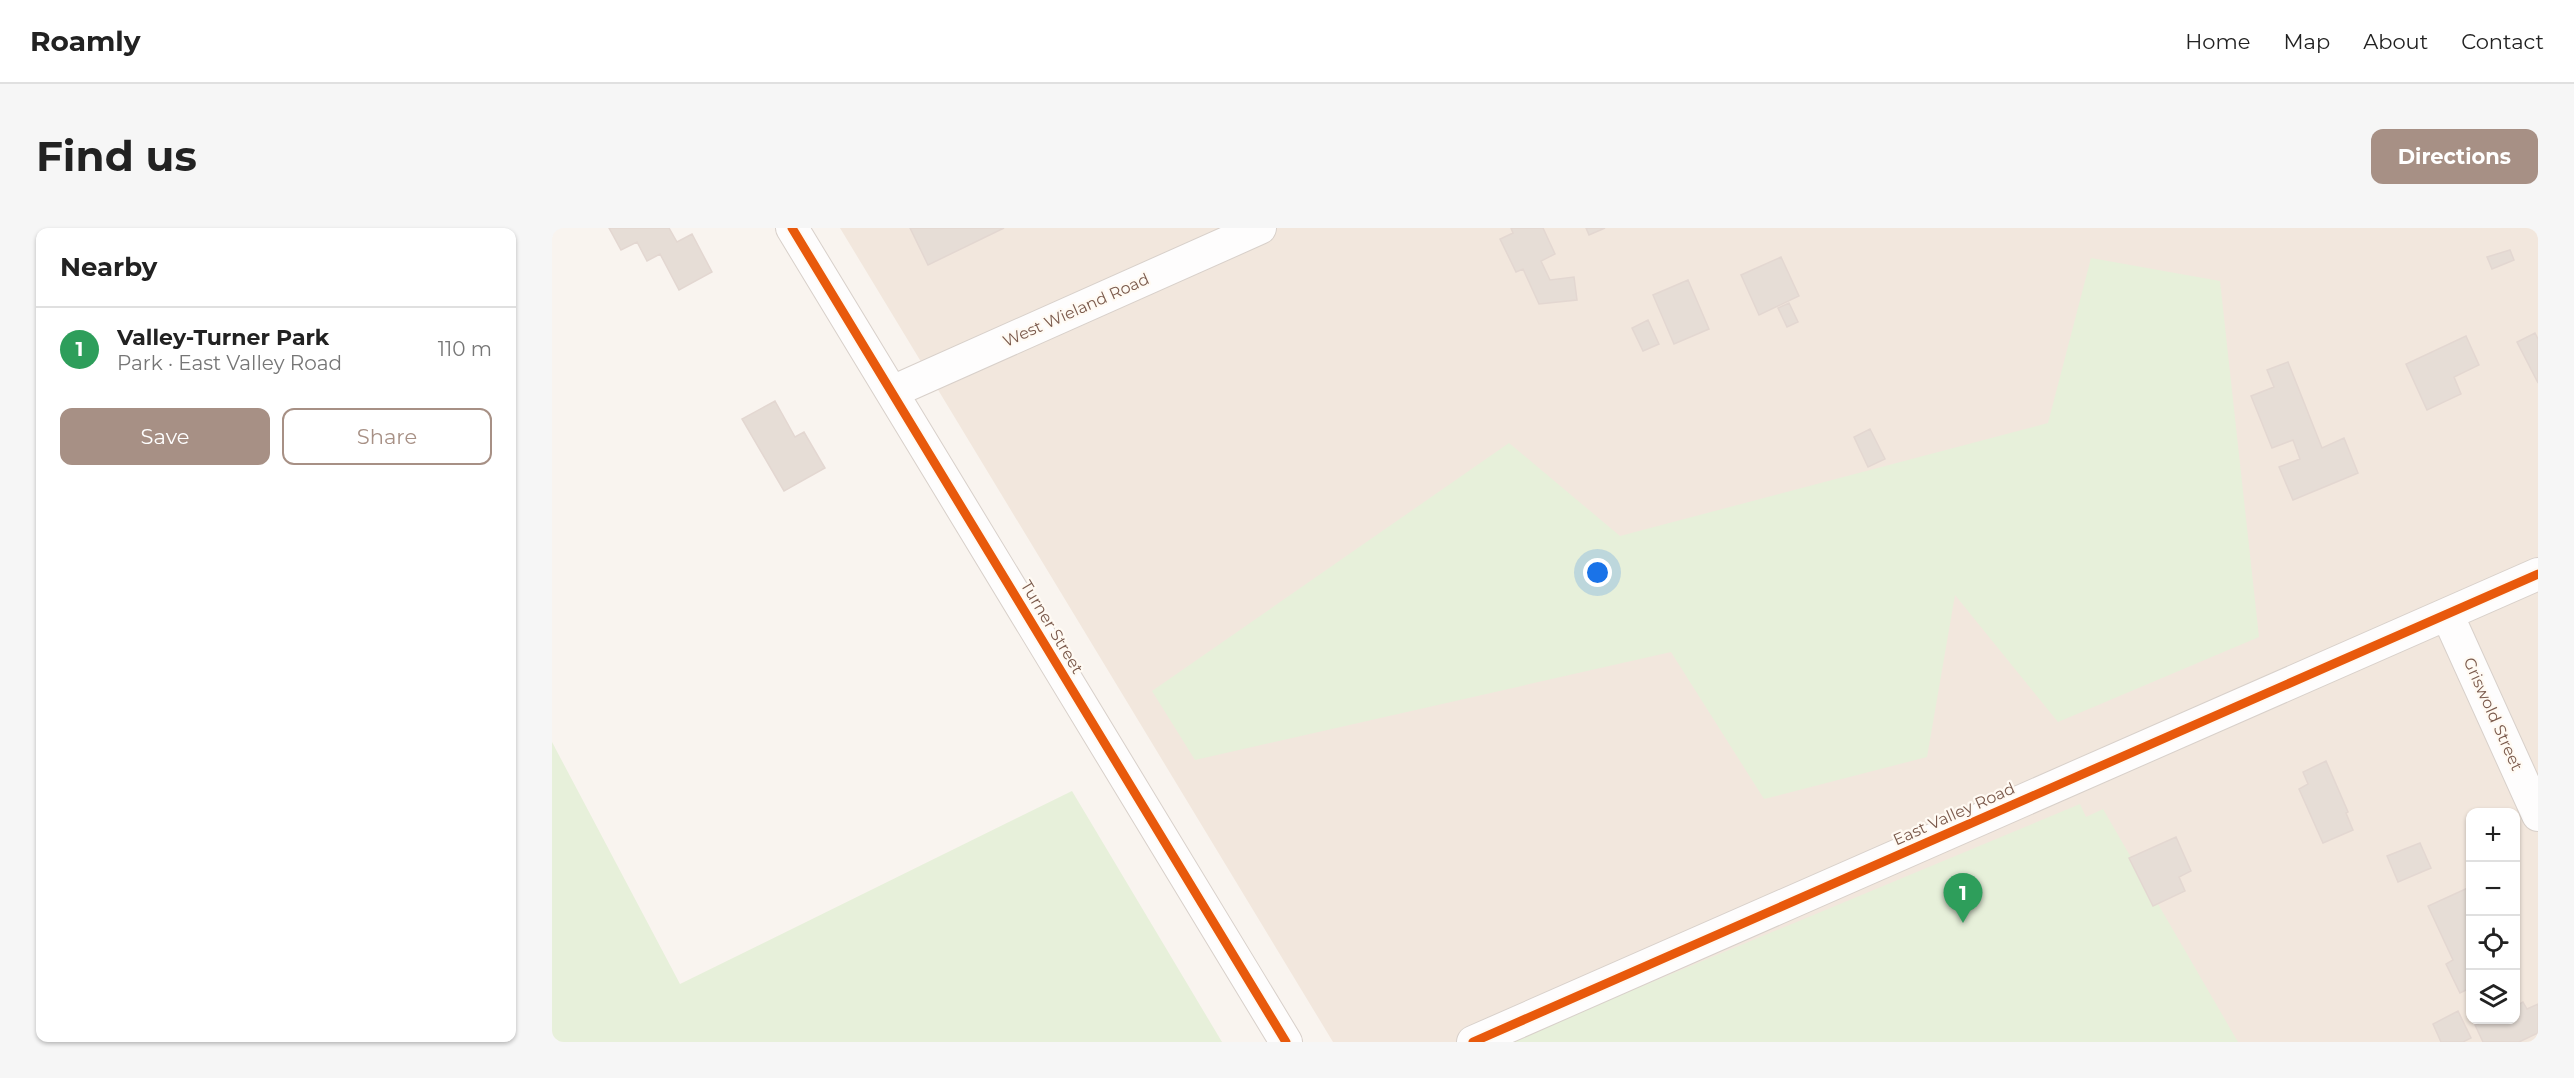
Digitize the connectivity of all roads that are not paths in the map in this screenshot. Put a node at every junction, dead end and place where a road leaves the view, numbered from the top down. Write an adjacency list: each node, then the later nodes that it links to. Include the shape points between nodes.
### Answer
1 (792, 228): 3 (street, Turner Street)
2 (1260, 228): 3 (street, West Wieland Road)
3 (892, 392): 7 (street, Turner Street)
4 (2538, 574): 5 (street, East Valley Road)
5 (2447, 614): 6 (street, Griswold Street); 8 (street, East Valley Road)
6 (2538, 815)
7 (1286, 1042)
8 (1473, 1042)

